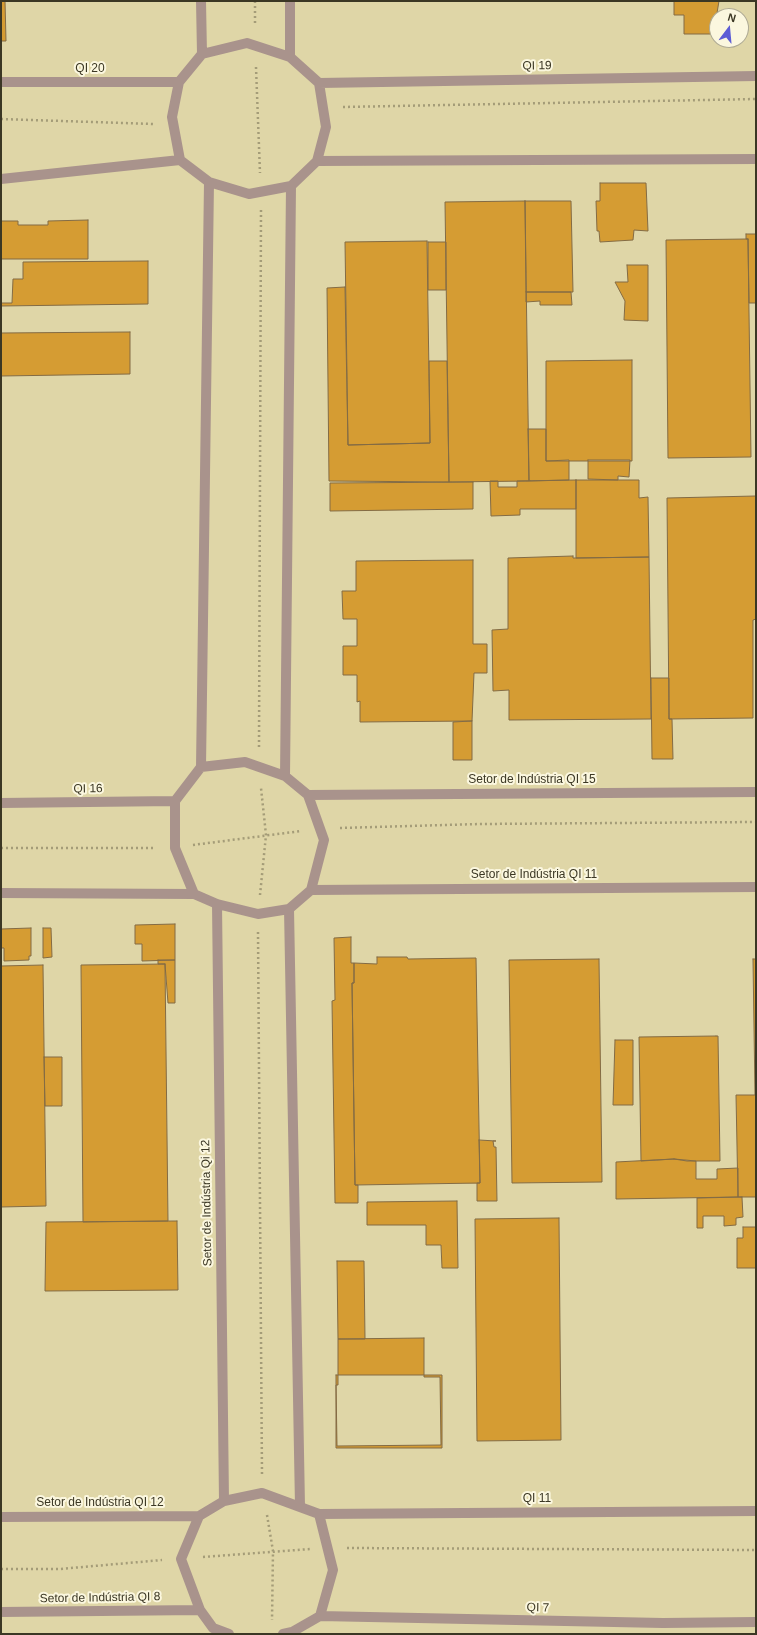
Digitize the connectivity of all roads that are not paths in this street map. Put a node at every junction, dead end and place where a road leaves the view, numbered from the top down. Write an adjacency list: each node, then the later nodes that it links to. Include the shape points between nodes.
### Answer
1 (201, 1): 3 (street)
2 (290, 1): 4 (street)
3 (202, 54): 4 (street, via 247,43); 7 (street)
4 (290, 57): 8 (street)
5 (756, 76): 8 (street, QI 19)
6 (1, 82): 7 (street, QI 20)
7 (180, 82): 10 (street, via 172,117)
8 (319, 82): 11 (street, via 326,127)
9 (756, 159): 11 (street)
10 (180, 160): 12 (street); 13 (street)
11 (317, 162): 14 (street)
12 (1, 179)
13 (209, 182): 14 (street, via 249,194); 15 (street)
14 (291, 186): 16 (street)
15 (200, 766): 16 (street, via 244,762); 19 (street)
16 (285, 776): 18 (street)
17 (756, 792): 18 (street, Setor de Indústria QI 15)
18 (308, 794): 22 (street, via 324,840)
19 (175, 801): 20 (street, QI 16); 24 (street, via 176,848)
20 (1, 803)
21 (756, 887): 22 (street, Setor de Indústria QI 11)
22 (311, 890): 26 (street)
23 (1, 893): 24 (street)
24 (194, 894): 25 (street)
25 (217, 904): 26 (street, via 258,914); 27 (street, Setor de Indústria Qi 12)
26 (289, 909): 28 (street)
27 (224, 1501): 28 (street, via 262,1492); 31 (street)
28 (300, 1506): 30 (street)
29 (756, 1511): 30 (street, QI 11)
30 (319, 1514): 35 (street, via 333,1570)
31 (199, 1516): 32 (street, Setor de Indústria QI 12); 33 (street, via 181,1559)
32 (1, 1517)
33 (200, 1610): 34 (street, Setor de Indústria QI 8); 37 (street)
34 (1, 1612)
35 (320, 1616): 36 (street, QI 7, via 663,1623); 38 (street)
36 (756, 1622)
37 (213, 1631): 39 (street)
38 (289, 1633)
39 (229, 1634)

